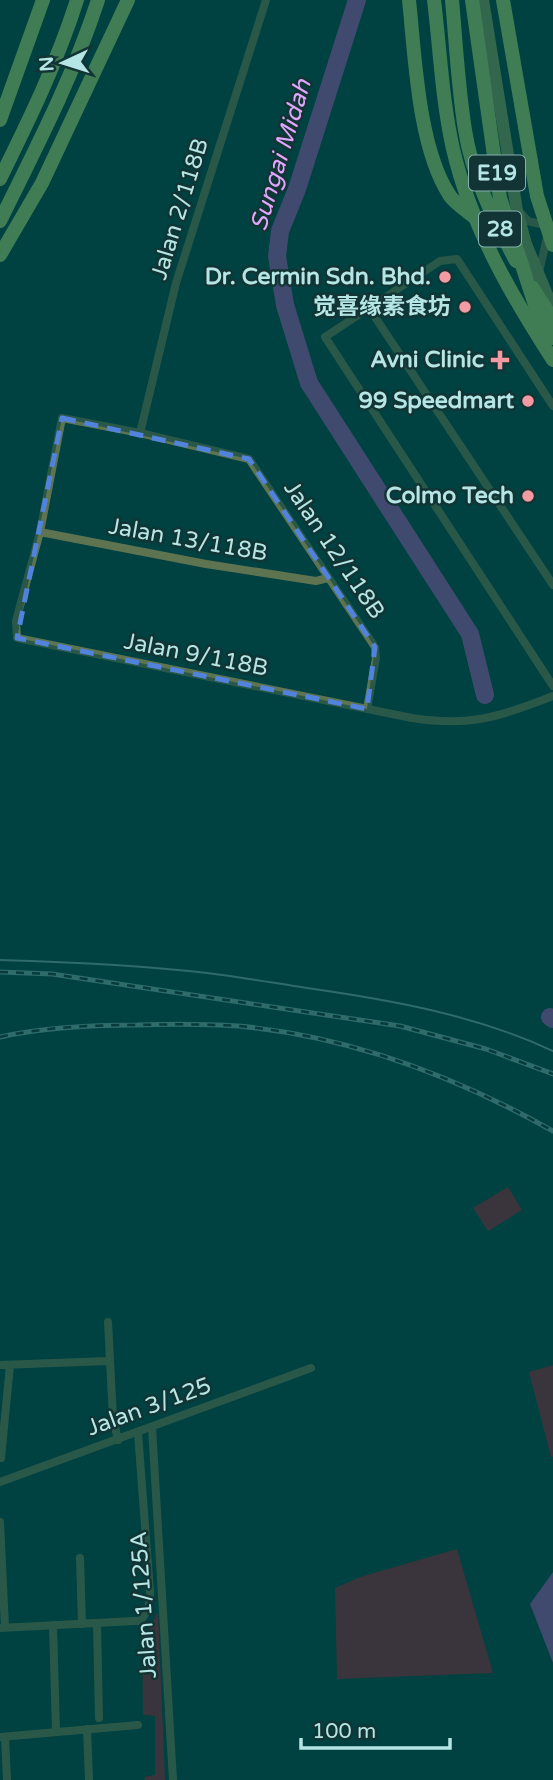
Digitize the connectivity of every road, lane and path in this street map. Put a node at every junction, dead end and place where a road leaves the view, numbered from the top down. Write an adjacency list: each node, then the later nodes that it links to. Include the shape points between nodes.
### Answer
1 (43, 0): 12 (highway)
2 (77, 0): 14 (highway, via 45,87)
3 (99, 0): 17 (highway, via 62,95)
4 (128, 0): 20 (highway, via 42,183)
5 (266, 0): 28 (street, Jalan 2/118B, via 176,283)
6 (409, 0): 16 (highway, via 419,97 430,145 451,197)
7 (434, 0): 13 (highway, 28)
8 (452, 0): 13 (highway, 28)
9 (472, 0): 25 (highway, E19, bridge, via 500,198 537,311)
10 (483, 0): 15 (main road)
11 (503, 0): 19 (highway, E19, bridge, via 537,196)
12 (0, 120)
13 (458, 132): 16 (highway, 28, via 460,172); 24 (highway, 28, via 516,261)
14 (0, 179)
15 (517, 208): 18 (street, via 528,221); 21 (main road)
16 (475, 218): 26 (highway, 28, via 514,297)
17 (0, 221)
18 (552, 225): 21 (street)
19 (553, 245)
20 (0, 255)
21 (538, 275): 23 (main road)
22 (369, 308): 27 (street, via 440,261 457,259); 31 (street); 32 (street, via 325,337)
23 (553, 309)
24 (553, 320)
25 (553, 338)
26 (553, 360)
27 (553, 407)
28 (140, 433): 29 (street, via 62,418); 30 (street, Jalan 12/118B, via 249,458)
29 (40, 532): 30 (street, Jalan 13/118B, via 206,564 316,581); 34 (street, Jalan 9/118B, via 16,621 17,638)
30 (328, 578): 34 (street, Jalan 12/118B, via 375,647)
31 (553, 585)
32 (553, 686)
33 (553, 696): 34 (street, Jalan 9/118B, via 486,719 456,723)
34 (367, 709)
35 (108, 1322): 36 (street)
36 (109, 1361): 38 (street); 42 (street)
37 (0, 1365): 38 (street)
38 (10, 1365): 43 (street)
39 (311, 1368): 40 (street, Jalan 3/125)
40 (152, 1427): 41 (street, Jalan 3/125); 58 (street, Jalan 1/125A)
41 (138, 1433): 42 (street, Jalan 3/125); 47 (street, via 150,1597 140,1621)
42 (118, 1440): 44 (street, Jalan 3/125)
43 (1, 1458)
44 (0, 1482)
45 (1, 1522): 50 (street)
46 (79, 1558): 48 (street)
47 (97, 1623): 48 (street); 51 (street)
48 (82, 1624): 49 (street)
49 (53, 1625): 50 (street); 54 (street)
50 (3, 1628)
51 (99, 1718)
52 (138, 1724): 53 (street)
53 (87, 1729): 54 (street); 57 (street)
54 (56, 1732): 55 (street)
55 (3, 1737): 56 (street)
56 (7, 1780)
57 (89, 1780)
58 (173, 1780)

